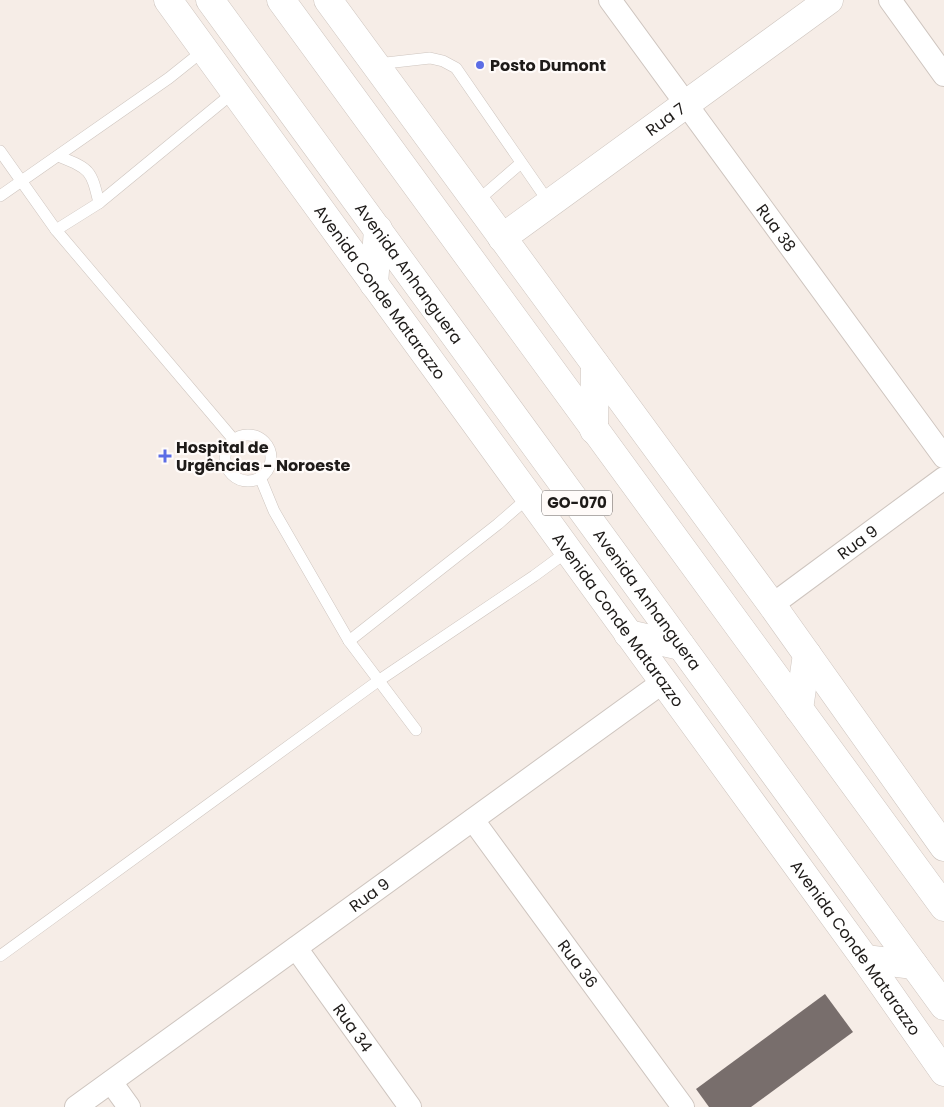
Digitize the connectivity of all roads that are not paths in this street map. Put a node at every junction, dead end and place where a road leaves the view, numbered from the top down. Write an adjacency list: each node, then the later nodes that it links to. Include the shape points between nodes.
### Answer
1 (168, 0): 8 (main road, Avenida Conde Matarazzo)
2 (210, 0): 21 (main road, Avenida Anhanguera / GO-070)
3 (280, 0): 26 (main road, GO-070)
4 (328, 0): 9 (main road)
5 (610, 0): 12 (street, Rua 38)
6 (829, 0): 12 (main road, Rua 7)
7 (890, 0): 10 (street)
8 (204, 50): 11 (main road, Avenida Conde Matarazzo); 14 (lane)
9 (375, 64): 15 (lane, via 430,58 456,68); 18 (main road)
10 (944, 75)
11 (234, 92): 19 (lane); 24 (main road, Avenida Conde Matarazzo)
12 (686, 104): 20 (main road, Rua 7); 28 (street, Rua 38)
13 (0, 151): 16 (lane)
14 (58, 156): 16 (lane); 19 (lane, via 83,166 94,179)
15 (521, 162): 18 (lane); 20 (lane)
16 (20, 181): 17 (lane); 22 (lane)
17 (0, 196)
18 (476, 202): 23 (main road)
19 (98, 203): 22 (lane)
20 (550, 204): 23 (main road, Rua 7)
21 (378, 229): 24 (main road); 36 (main road, Avenida Anhanguera / GO-070)
22 (56, 230): 27 (lane)
23 (502, 238): 25 (main road)
24 (374, 284): 31 (main road, Avenida Conde Matarazzo)
25 (595, 364): 26 (main road); 33 (main road)
26 (594, 430): 40 (main road, GO-070)
27 (234, 440): 29 (lane, via 225,453 227,468 238,479 246,481); 29 (lane, via 249,435 268,447 270,463)
28 (944, 456)
29 (260, 477): 35 (lane, via 274,512)
30 (944, 478): 33 (street, Rua 9)
31 (529, 497): 32 (main road, Avenida Conde Matarazzo); 35 (lane)
32 (568, 551): 34 (main road, Avenida Conde Matarazzo); 38 (lane)
33 (772, 605): 37 (main road)
34 (628, 634): 36 (main road); 39 (main road, Avenida Conde Matarazzo)
35 (349, 641): 38 (lane)
36 (681, 646): 48 (main road, Avenida Anhanguera / GO-070)
37 (807, 654): 40 (main road); 43 (main road)
38 (378, 681): 41 (lane); 46 (lane)
39 (663, 682): 42 (street, Rua 9); 47 (main road, Avenida Conde Matarazzo)
40 (799, 709): 44 (main road, GO-070)
41 (416, 730)
42 (473, 820): 45 (street, Rua 9); 55 (street, Rua 36)
43 (944, 847)
44 (944, 907)
45 (296, 948): 51 (street, Rua 9); 54 (street, Rua 34)
46 (0, 956)
47 (865, 959): 48 (main road); 50 (main road, Avenida Conde Matarazzo)
48 (914, 965): 49 (main road, Avenida Anhanguera / GO-070)
49 (944, 1006)
50 (944, 1072)
51 (111, 1082): 52 (street, Rua 9); 53 (street)
52 (76, 1107)
53 (129, 1107)
54 (410, 1107)
55 (683, 1107)

